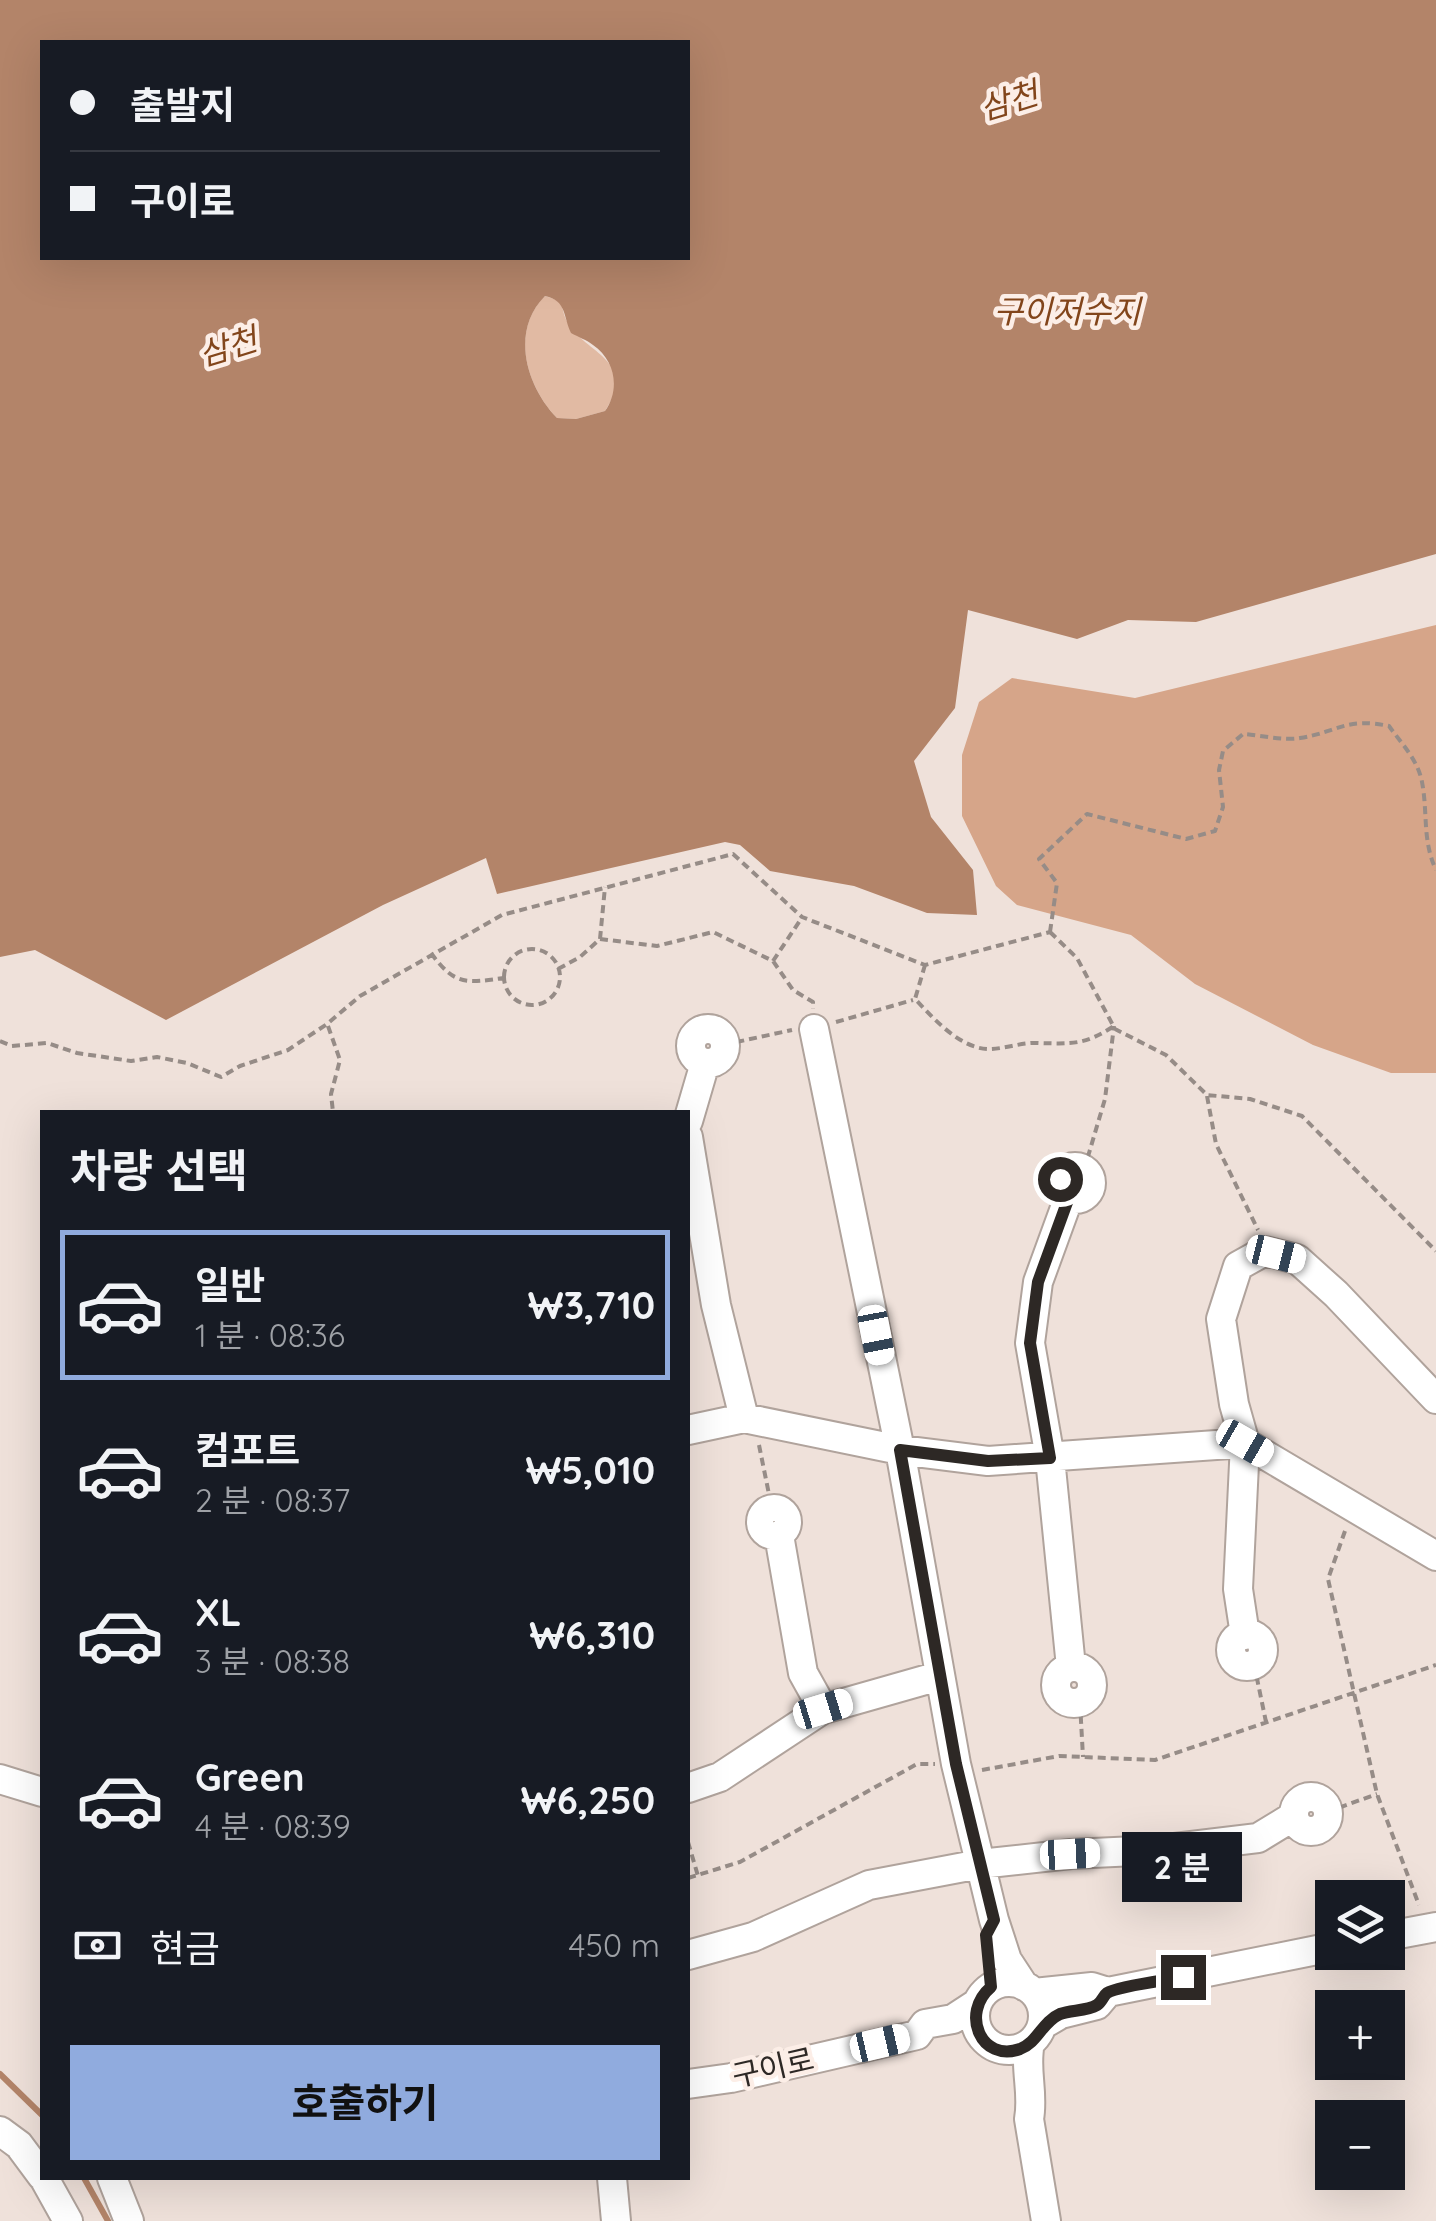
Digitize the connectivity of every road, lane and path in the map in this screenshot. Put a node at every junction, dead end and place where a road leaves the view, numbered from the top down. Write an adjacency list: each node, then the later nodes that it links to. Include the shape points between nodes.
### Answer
1 (1436, 870): 4 (path, via 1428,852 1422,781 1389,726 1366,721 1299,739 1243,734 1223,751 1215,830 1186,839 1087,814 1039,859 1057,883)
2 (605, 888): 3 (path, via 733,854); 5 (path); 6 (path, via 502,915)
3 (802, 918): 7 (path); 8 (path)
4 (1050, 932): 8 (path); 13 (path, via 1077,958)
5 (600, 939): 7 (path, via 658,946 713,932); 9 (path)
6 (431, 954): 10 (path, via 447,975 473,982); 12 (path)
7 (773, 960): 14 (path, via 793,990 813,1002)
8 (924, 965): 11 (path)
9 (558, 969): 10 (path, via 548,954 522,950 508,962); 10 (path, via 558,988 536,1004 518,1001)
10 (504, 978)
11 (915, 999): 13 (path, via 947,1032 987,1050 1035,1042 1069,1046); 14 (path)
12 (327, 1024): 15 (path, via 288,1050 221,1077 187,1062 131,1061); 18 (path, via 340,1060)
13 (1114, 1026): 17 (path, via 1166,1054); 21 (path, via 1105,1100)
14 (814, 1028): 16 (path, via 732,1043); 29 (street)
15 (0, 1040)
16 (715, 1056): 19 (street)
17 (1207, 1095): 22 (path, via 1302,1116); 23 (path, via 1216,1144)
18 (333, 1110)
19 (690, 1116)
20 (690, 1161): 24 (street)
21 (1084, 1170): 30 (street, via 1074,1166 1062,1174 1060,1189 1069,1197 1038,1282 1030,1343)
22 (1436, 1251)
23 (1276, 1254): 25 (street, via 1310,1270); 28 (street, via 1265,1251 1238,1266 1221,1320)
24 (702, 1307): 26 (street)
25 (1436, 1399)
26 (753, 1420): 27 (street); 29 (street); 32 (path)
27 (690, 1430)
28 (1245, 1443): 30 (street); 31 (street); 34 (street, via 1238,1588 1245,1634 1262,1646)
29 (900, 1450): 30 (street, via 988,1461); 36 (street)
30 (1050, 1458): 38 (street, via 1072,1667 1088,1672 1092,1683)
31 (1357, 1507): 33 (street); 37 (path, via 1328,1579)
32 (775, 1522): 39 (street, via 803,1672)
33 (1436, 1556)
34 (1254, 1664): 40 (path)
35 (1436, 1664): 37 (path)
36 (939, 1676): 39 (street); 42 (street)
37 (1352, 1694): 40 (path); 46 (path)
38 (1080, 1702): 41 (path)
39 (823, 1709): 44 (street, via 720,1777)
40 (1266, 1722): 41 (path, via 1155,1760)
41 (1083, 1757): 42 (path, via 972,1772)
42 (956, 1764): 49 (street); 50 (path, via 917,1764 740,1862)
43 (0, 1779): 45 (street)
44 (690, 1787)
45 (40, 1791)
46 (1377, 1794): 47 (path); 53 (path)
47 (1328, 1812): 49 (street, via 1310,1797 1296,1805 1294,1816 1258,1838)
48 (690, 1849): 50 (path)
49 (980, 1864): 52 (street); 56 (street, via 869,1886 753,1936)
50 (698, 1876): 51 (path)
51 (690, 1878)
52 (994, 1920): 57 (street, via 1007,1960); 59 (street, via 986,1935)
53 (1432, 1928): 54 (street)
54 (1405, 1933)
55 (1315, 1951): 58 (street)
56 (690, 1953)
57 (1029, 1989): 58 (street); 59 (street, via 1013,1982); 61 (street, via 1043,2014)
58 (1108, 1992): 61 (street, via 1097,2005 1061,2014)
59 (984, 1996): 60 (street); 62 (street, via 975,2024)
60 (917, 2034): 62 (street, via 924,2042); 63 (street, 구이로)
61 (1036, 2034): 62 (street, via 1010,2051); 64 (street, via 1025,2063)
62 (990, 2043): 64 (street, via 1015,2072)
63 (690, 2084)
64 (1029, 2118): 73 (street)
65 (21, 2142): 66 (street)
66 (40, 2172)
67 (45, 2180): 70 (street)
68 (113, 2180): 71 (street)
69 (612, 2180): 72 (street)
70 (68, 2221)
71 (129, 2221)
72 (616, 2221)
73 (1046, 2221)

